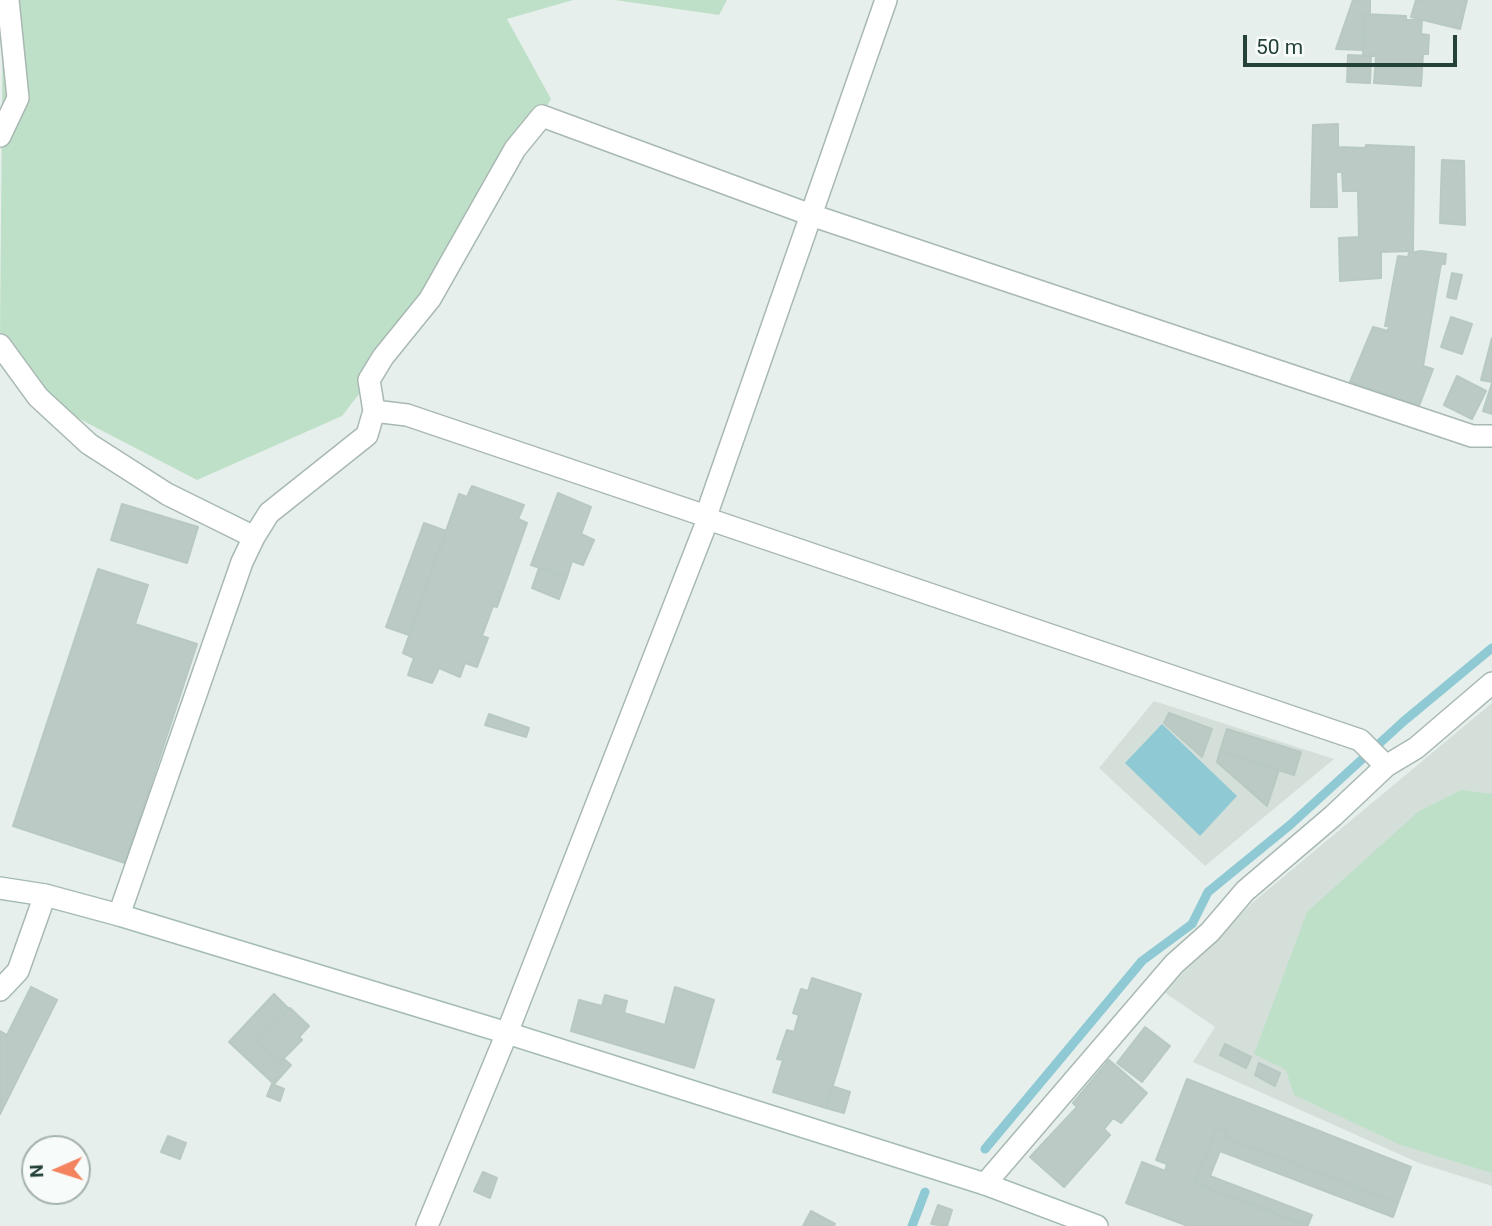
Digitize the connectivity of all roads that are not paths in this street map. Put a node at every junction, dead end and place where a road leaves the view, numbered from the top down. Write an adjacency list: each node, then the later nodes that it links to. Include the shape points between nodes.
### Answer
1 (9, 0): 3 (street, via 18,98)
2 (886, 0): 4 (street)
3 (0, 136)
4 (811, 215): 6 (street, via 542,116 515,149 430,299 369,380); 7 (street, via 1472,436); 8 (street)
5 (0, 345): 9 (street, via 38,397 89,444 167,494)
6 (374, 411): 8 (street, via 407,415); 9 (street, via 367,435 269,513)
7 (1492, 436)
8 (707, 517): 11 (street, via 1360,740); 16 (street)
9 (254, 537): 14 (street)
10 (1492, 684): 11 (street, via 1416,748)
11 (1385, 765): 17 (street, via 1333,817 1245,891 1174,964)
12 (0, 888): 13 (street)
13 (45, 894): 14 (street); 15 (street, via 18,971)
14 (119, 915): 16 (street)
15 (0, 990)
16 (507, 1032): 17 (street); 19 (street)
17 (985, 1184): 18 (street)
18 (1069, 1221): 20 (street)
19 (427, 1226)
20 (1097, 1226)

